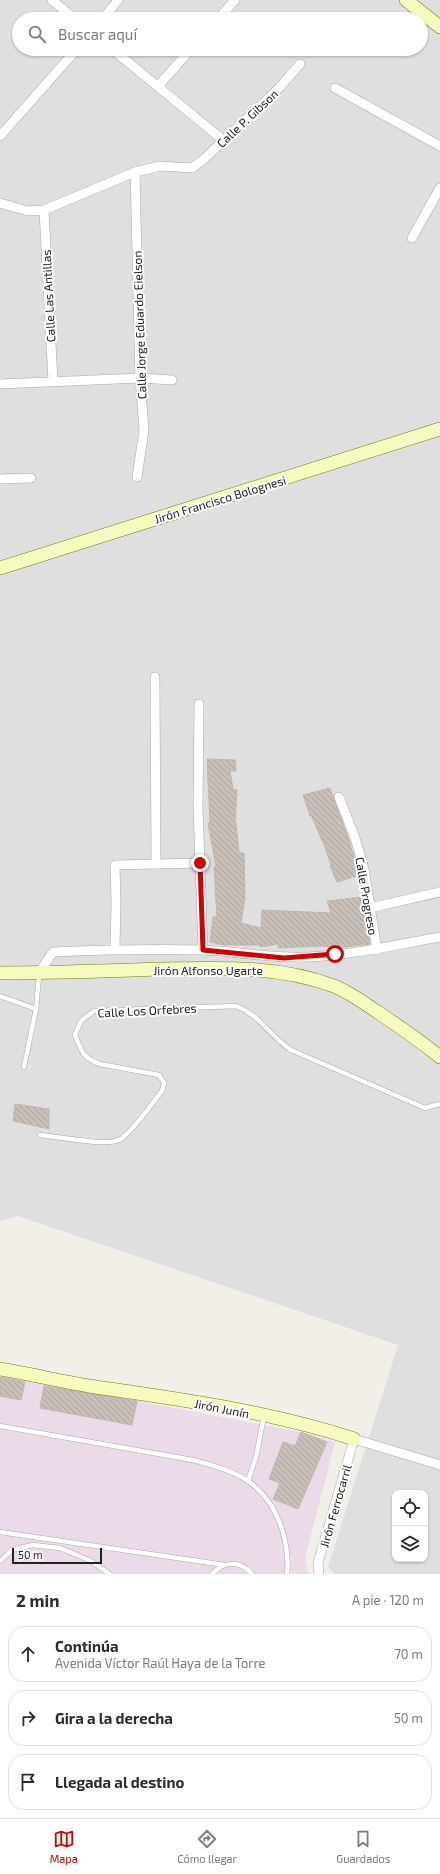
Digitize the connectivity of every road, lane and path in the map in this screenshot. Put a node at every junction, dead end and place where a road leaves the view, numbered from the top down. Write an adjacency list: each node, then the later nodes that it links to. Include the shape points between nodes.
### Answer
1 (52, 0): 5 (street)
2 (118, 0): 6 (street)
3 (235, 0): 7 (street)
4 (406, 0): 8 (main road)
5 (67, 12)
6 (109, 12)
7 (224, 12)
8 (421, 12)
9 (428, 17): 10 (main road)
10 (440, 27)
11 (71, 56): 17 (street)
12 (121, 56): 15 (street)
13 (185, 56): 15 (street)
14 (300, 64): 18 (street, Calle P. Gibson, via 280,87)
15 (159, 86): 18 (street)
16 (335, 88): 19 (street)
17 (0, 136)
18 (223, 140): 20 (street, Calle P. Gibson, via 192,168 161,166)
19 (440, 146)
20 (135, 172): 23 (street); 25 (street, Calle Jorge Eduardo Eielson)
21 (440, 188): 24 (street)
22 (0, 203): 23 (street, via 28,211)
23 (44, 210): 27 (street, Calle Las Antillas)
24 (412, 238)
25 (140, 378): 26 (street); 27 (street); 30 (street, Calle Jorge Eduardo Eielson, via 144,430)
26 (172, 380)
27 (53, 381): 28 (street)
28 (0, 384)
29 (440, 429): 33 (main road, Jirón Francisco Bolognesi)
30 (137, 477)
31 (31, 478): 32 (street)
32 (0, 479)
33 (0, 568)
34 (155, 677): 38 (street)
35 (199, 704): 37 (street)
36 (339, 797): 40 (street, Calle Progreso, via 363,863)
37 (200, 863): 38 (street); 43 (street)
38 (156, 864): 42 (street, via 115,865)
39 (440, 892): 40 (street)
40 (370, 908): 44 (street, Calle Progreso)
41 (440, 937): 44 (street)
42 (115, 950): 43 (street); 48 (street, via 52,952)
43 (203, 950): 45 (street)
44 (377, 950): 45 (street, via 284,958)
45 (226, 953): 46 (street)
46 (228, 967): 48 (main road, Jirón Alfonso Ugarte); 51 (main road, Jirón Alfonso Ugarte, via 267,969 310,978 336,987 398,1024)
47 (0, 973): 48 (main road, Jirón Alfonso Ugarte)
48 (40, 973): 50 (lane)
49 (0, 996): 50 (lane)
50 (36, 1009): 52 (lane)
51 (440, 1057)
52 (24, 1067)
53 (440, 1104): 54 (lane, Calle Los Orfebres, via 425,1108 291,1050 280,1043 248,1010 236,1006 94,1011 81,1021 75,1035 81,1051 90,1061 158,1075 164,1083 162,1091 120,1140 106,1142)
54 (40, 1135)
55 (0, 1369): 56 (main road, Jirón Junín)
56 (264, 1416): 58 (main road, Jirón Junín); 60 (lane)
57 (0, 1426): 60 (lane, via 193,1460 239,1475)
58 (354, 1439): 59 (street, Jirón Junín); 64 (street, Jirón Ferrocarril, via 318,1563)
59 (440, 1466)
60 (248, 1481): 68 (lane, via 260,1489 276,1512 284,1535)
61 (0, 1532): 63 (lane)
62 (0, 1561): 65 (lane, via 12,1550 33,1545 60,1548 89,1560)
63 (225, 1564): 66 (lane); 67 (lane, via 241,1565)
64 (319, 1573)
65 (110, 1574)
66 (212, 1574)
67 (252, 1574)
68 (287, 1574)

